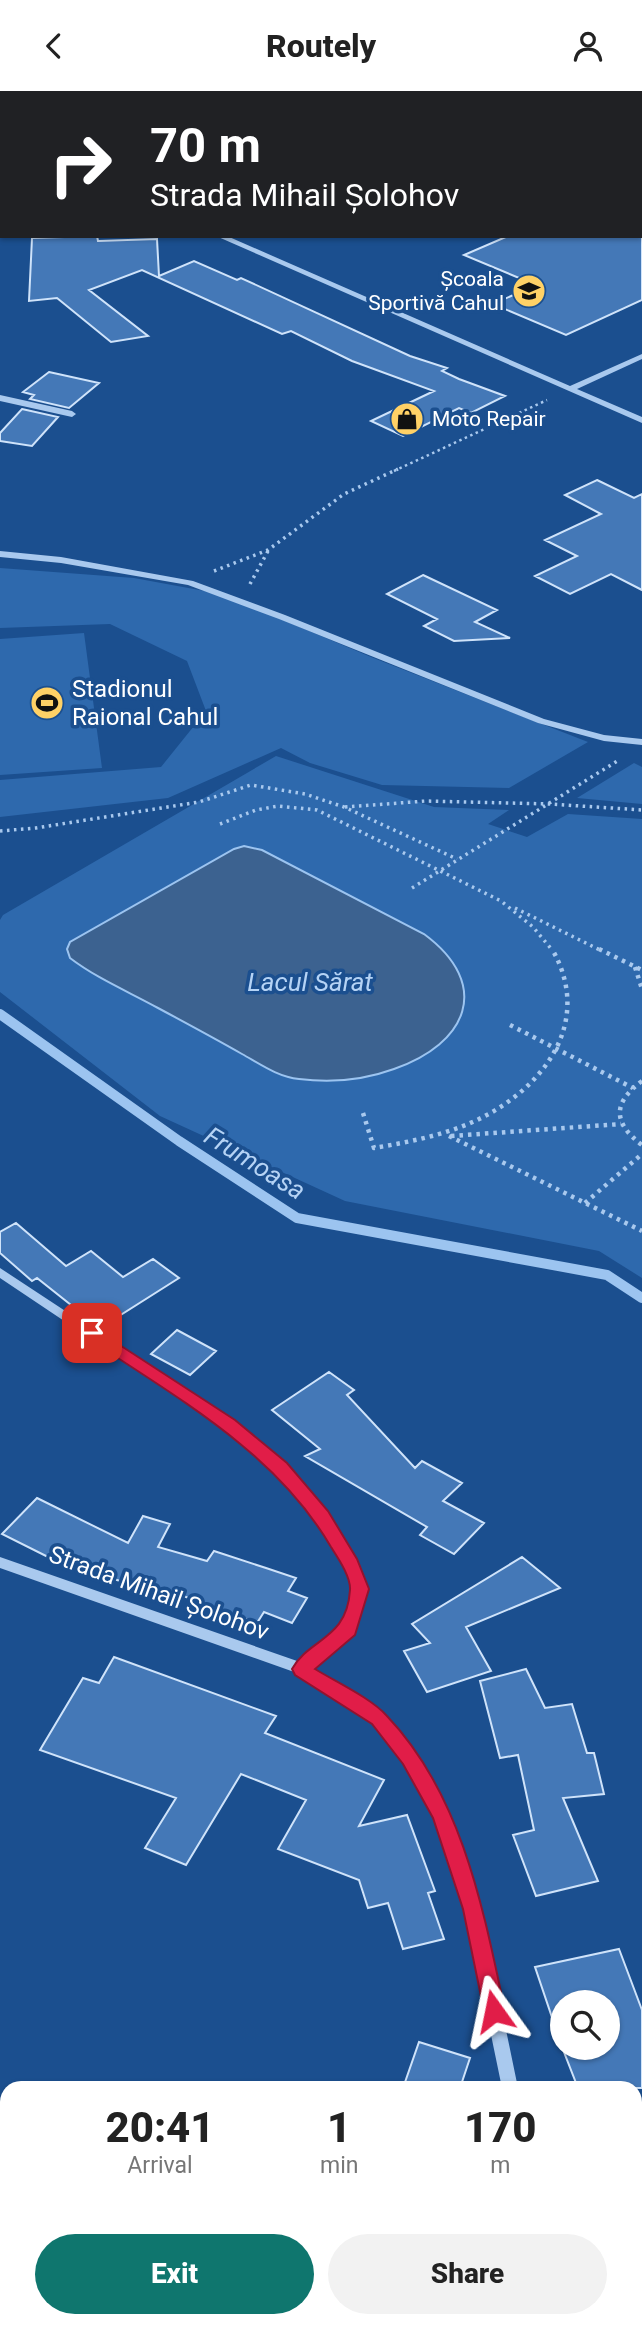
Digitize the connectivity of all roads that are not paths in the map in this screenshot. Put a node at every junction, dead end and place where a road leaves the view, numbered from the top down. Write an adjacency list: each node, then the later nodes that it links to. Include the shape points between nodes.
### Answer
1 (225, 238): 3 (street)
2 (642, 356): 3 (street)
3 (570, 389): 6 (street)
4 (0, 398): 5 (street)
5 (72, 414)
6 (642, 420)
7 (0, 554): 8 (street, via 174,580 282,617 541,721 604,738)
8 (642, 742)
9 (0, 1272): 11 (street, via 229,1425 280,1468 322,1515 348,1559 359,1589 348,1629)
10 (0, 1562): 11 (street, Strada Mihail Șolohov)
11 (302, 1669): 12 (street, Strada Mihail Șolohov, via 379,1719 410,1759 442,1817 473,1909)
12 (509, 2081)

